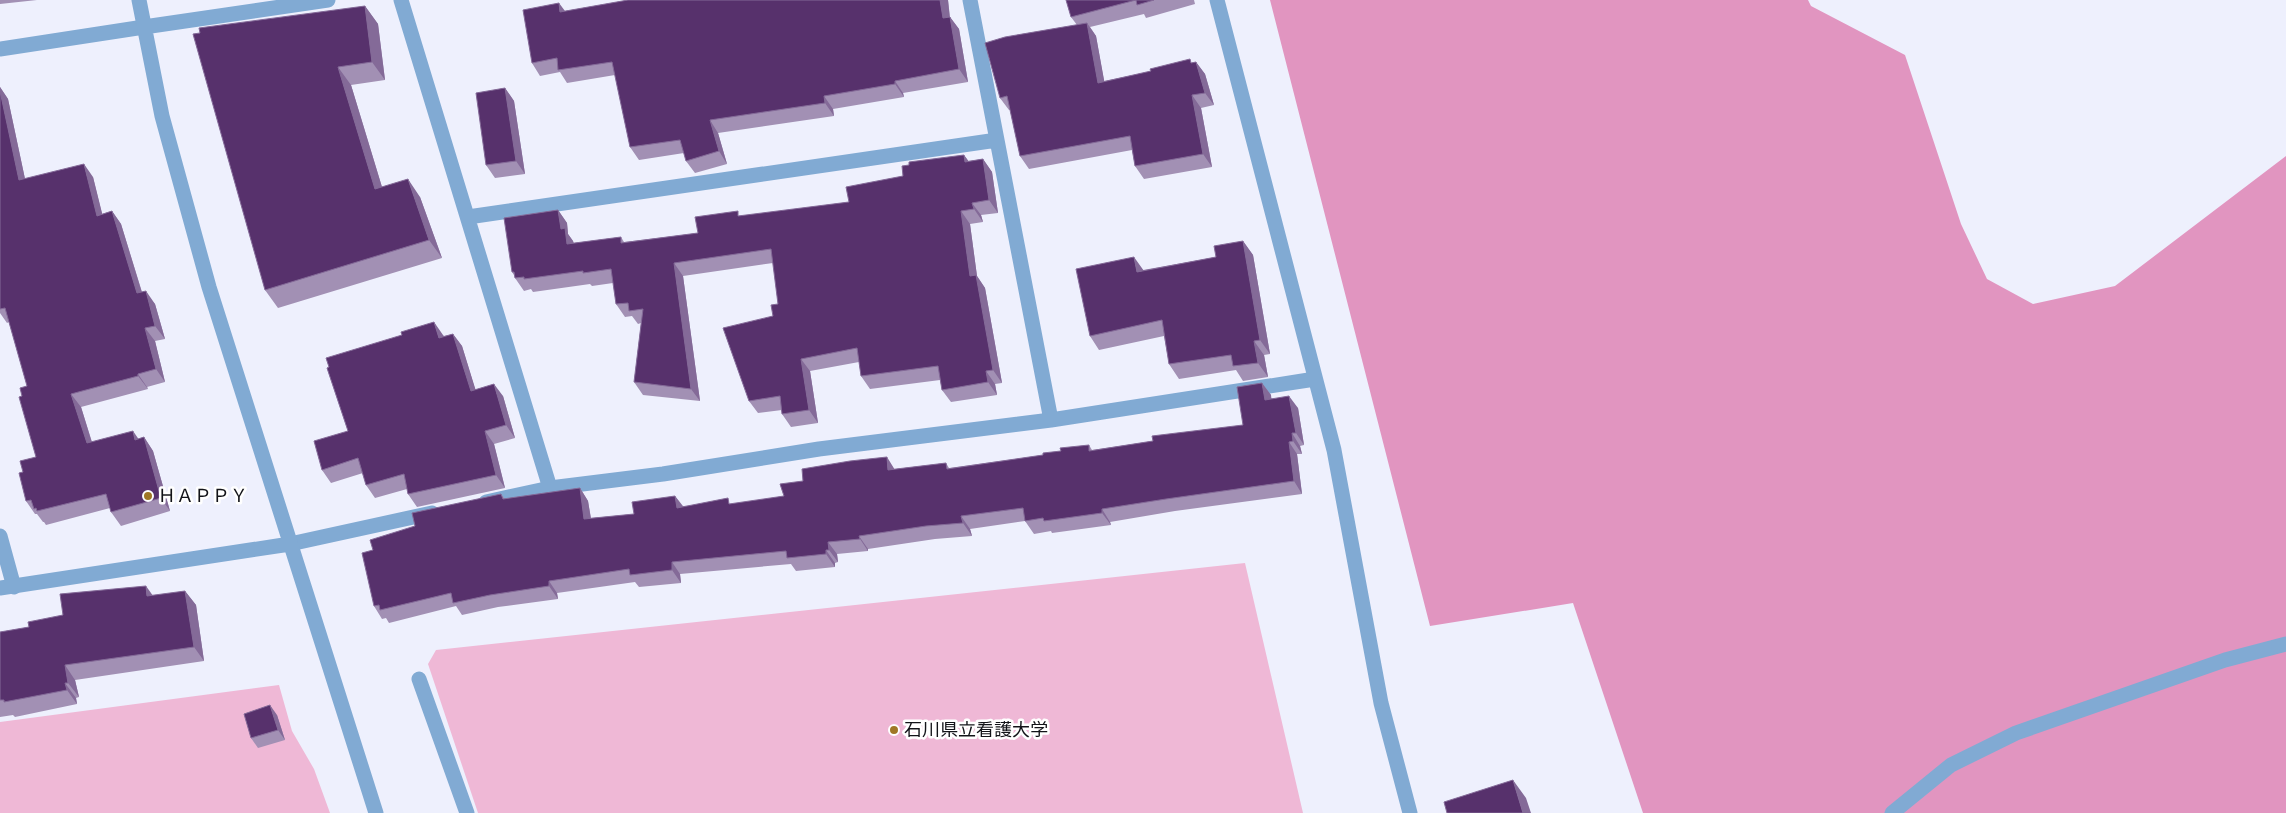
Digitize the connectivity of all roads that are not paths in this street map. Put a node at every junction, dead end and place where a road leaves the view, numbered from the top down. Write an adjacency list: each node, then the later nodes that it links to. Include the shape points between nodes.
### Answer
1 (139, 0): 6 (street)
2 (328, 0): 6 (street)
3 (401, 0): 9 (street)
4 (970, 0): 8 (street)
5 (1217, 0): 10 (street)
6 (144, 27): 7 (street); 16 (street, via 162,116 209,287)
7 (0, 49)
8 (997, 140): 9 (street); 11 (street)
9 (468, 217): 12 (street)
10 (1315, 380): 11 (street); 22 (street, via 1334,450 1381,704)
11 (1051, 420): 12 (street)
12 (550, 488): 13 (street)
13 (473, 504)
14 (444, 511): 16 (street)
15 (0, 536): 17 (street)
16 (290, 544): 17 (street); 20 (street)
17 (7, 588)
18 (2286, 644): 23 (street, via 2225,660 2016,733 1951,765)
19 (419, 679): 21 (street)
20 (376, 813)
21 (467, 813)
22 (1410, 813)
23 (1892, 813)

